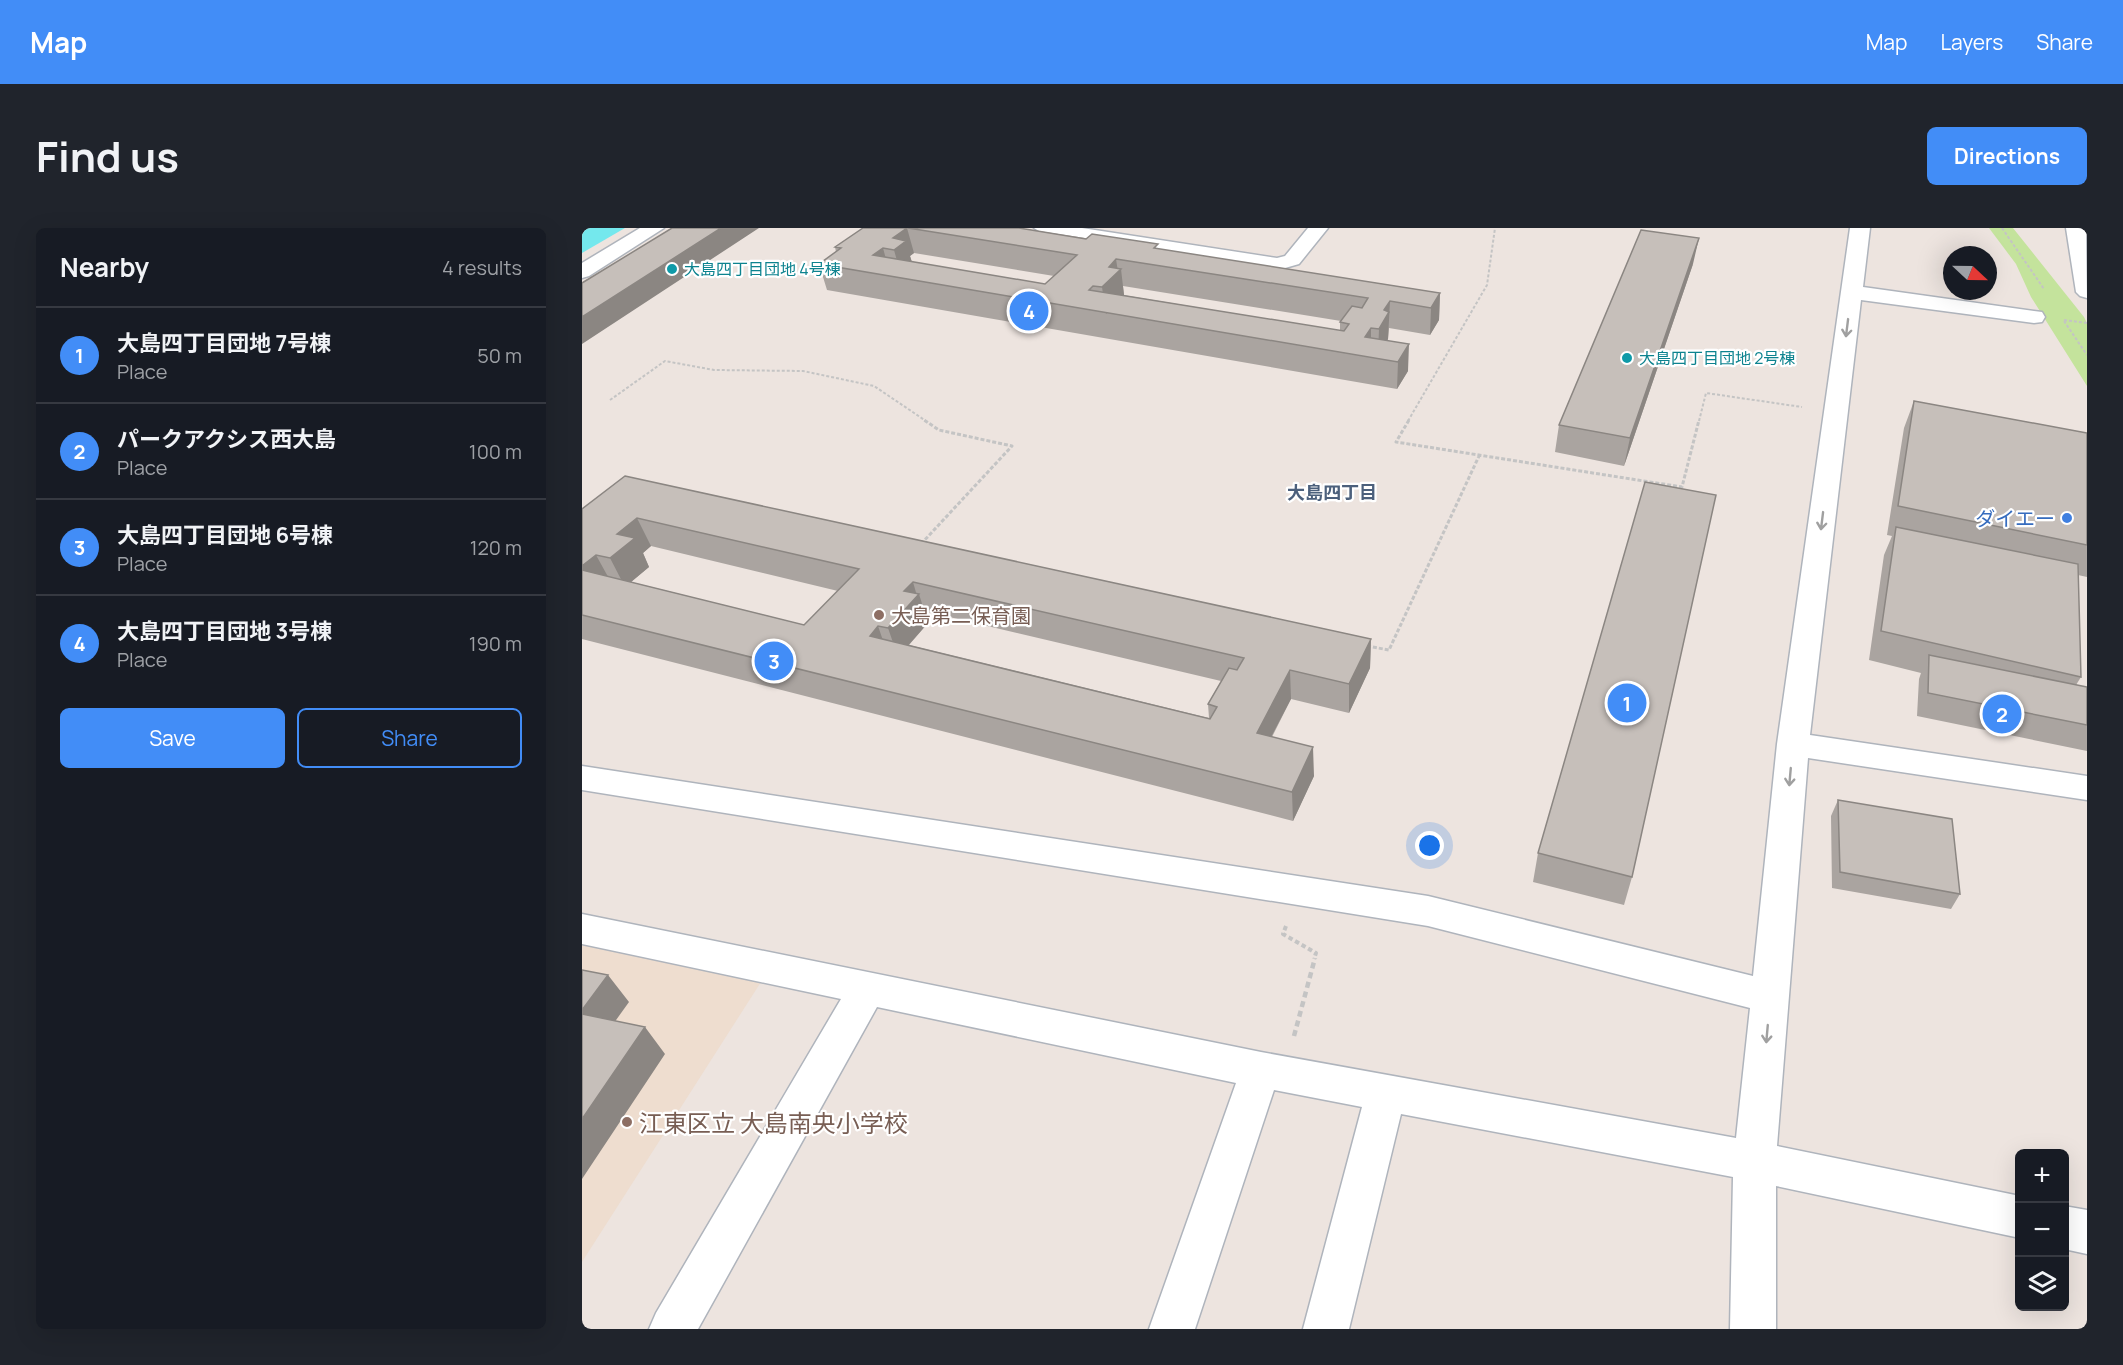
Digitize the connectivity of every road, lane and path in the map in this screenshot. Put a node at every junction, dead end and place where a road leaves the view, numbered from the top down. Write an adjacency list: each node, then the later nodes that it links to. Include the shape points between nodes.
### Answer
1 (654, 228): 7 (street)
2 (1044, 228): 3 (street, via 1278,264 1292,260)
3 (1318, 228)
4 (1495, 228): 13 (path, via 1486,285 1396,442)
5 (1860, 228): 8 (street)
6 (2076, 228): 9 (street)
7 (582, 272)
8 (1852, 292): 10 (street); 12 (street, one-way to 12)
9 (2087, 292)
10 (2034, 317)
11 (610, 400): 14 (path, via 665,361 714,370 803,371 874,386 939,430 1012,446 919,546)
12 (1836, 413): 13 (path, via 1706,393 1682,487); 16 (street, one-way to 16)
13 (1479, 456): 15 (path, via 1389,650)
14 (931, 548)
15 (1366, 645)
16 (1793, 744): 18 (street); 22 (street, one-way to 22)
17 (582, 778): 19 (street)
18 (2087, 788)
19 (1296, 890): 22 (street, via 1428,911); 23 (path, via 1283,934 1316,953)
20 (582, 929): 21 (street)
21 (868, 988): 23 (street); 29 (street)
22 (1770, 997): 25 (street, one-way to 25)
23 (1272, 1072): 24 (street); 30 (street)
24 (1386, 1093): 25 (street); 31 (street)
25 (1755, 1161): 26 (street); 32 (street)
26 (2015, 1216)
27 (2069, 1228): 28 (street)
28 (2087, 1232)
29 (677, 1328)
30 (1172, 1329)
31 (1326, 1329)
32 (1753, 1329)

